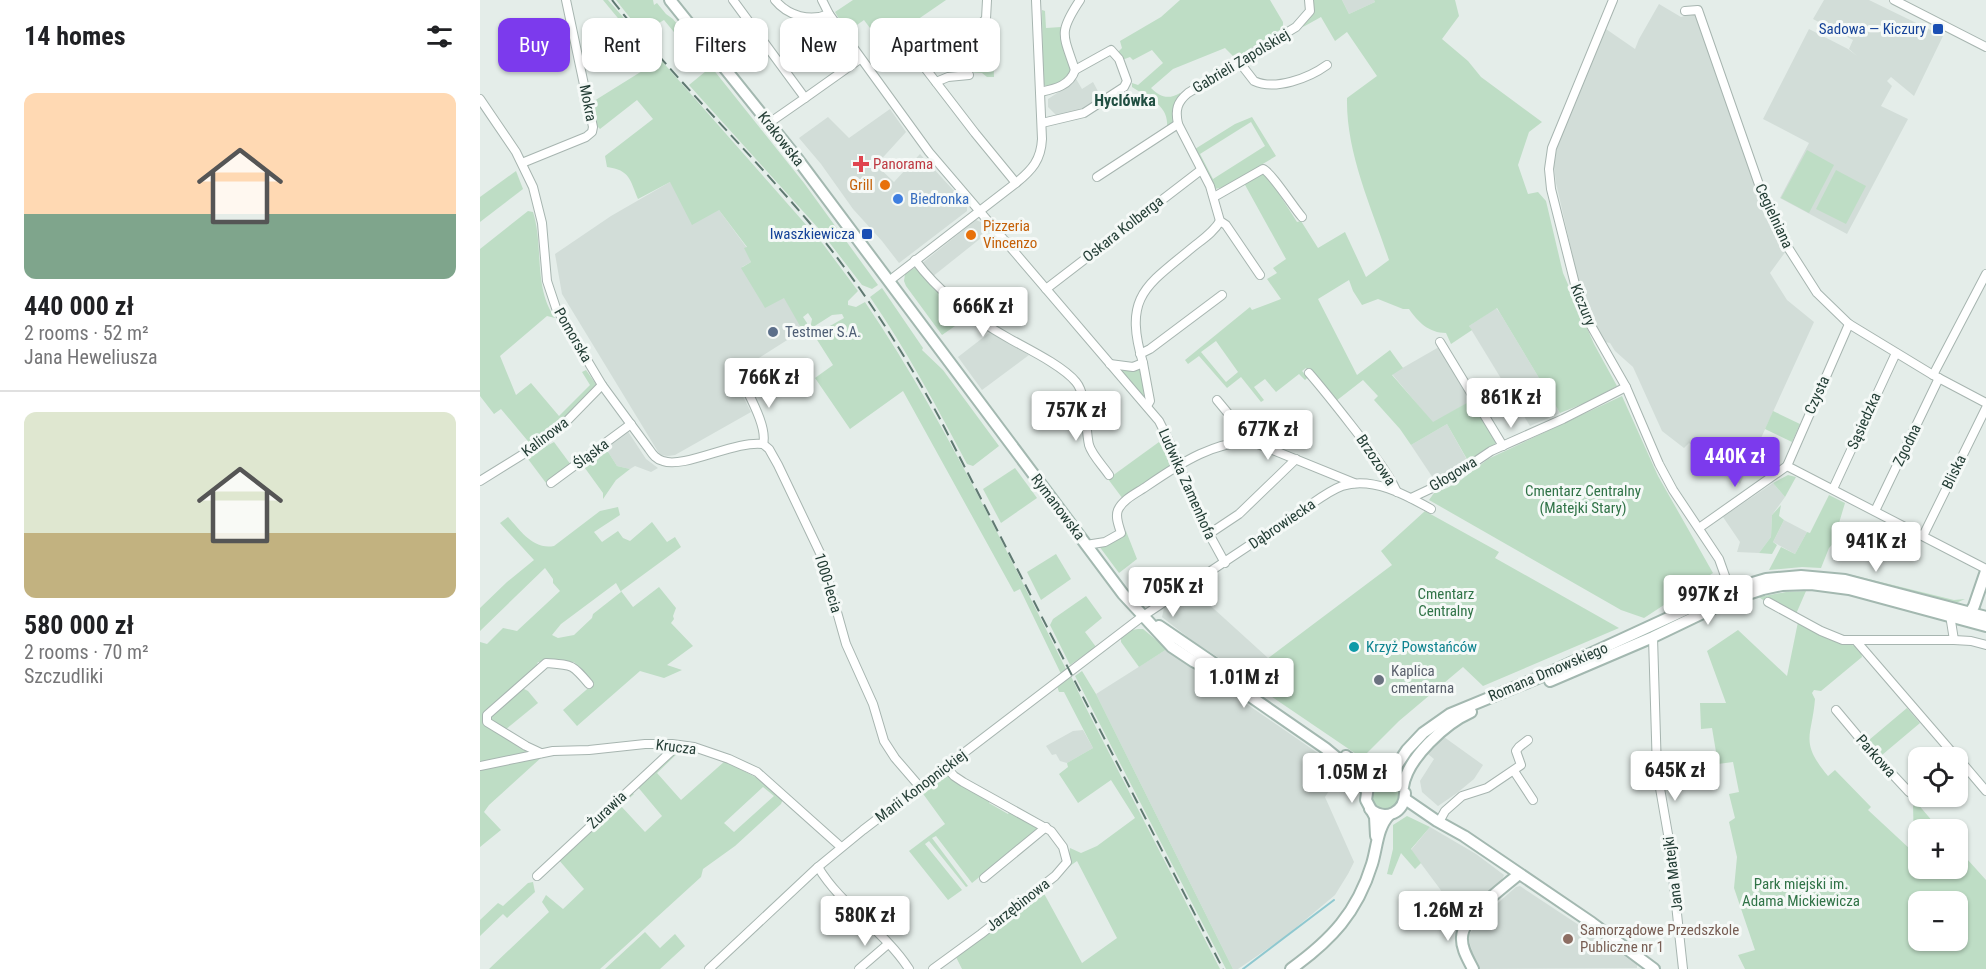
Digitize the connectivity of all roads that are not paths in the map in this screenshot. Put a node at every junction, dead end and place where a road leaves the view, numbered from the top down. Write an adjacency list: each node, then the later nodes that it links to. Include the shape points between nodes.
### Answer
1 (566, 0): 29 (street, Mokra, via 592,132)
2 (670, 0): 26 (main road, Krakowska)
3 (733, 0): 25 (street)
4 (775, 0): 13 (street, via 782,9 812,19)
5 (822, 0): 13 (street, Ludwika Zamenhofa)
6 (987, 0): 14 (street)
7 (1036, 0): 23 (street)
8 (1080, 0): 19 (street, via 1063,31)
9 (1310, 0): 17 (street, Gabrieli Zapolskiej, via 1310,11 1296,27)
10 (1613, 0): 53 (street, Kiczury, via 1560,126 1549,169 1581,308)
11 (1894, 0): 15 (street)
12 (1685, 11): 43 (street, Cegielniana, via 1698,10 1759,185 1787,246 1816,293)
13 (829, 14): 16 (street, Ludwika Zamenhofa)
14 (986, 18)
15 (1986, 47)
16 (860, 58): 25 (street); 34 (street, Ludwika Zamenhofa, via 912,130)
17 (1240, 63): 18 (street, via 1254,81 1268,84 1297,81); 28 (street, Gabrieli Zapolskiej, via 1181,99 1175,114)
18 (1327, 65)
19 (1075, 70): 23 (street, via 1065,84); 27 (street, via 1112,50 1127,84 1084,113)
20 (928, 72): 22 (street)
21 (969, 75): 22 (street)
22 (936, 82): 32 (street)
23 (1040, 92): 27 (street)
24 (480, 99): 29 (street, Pomorska)
25 (805, 99): 26 (street)
26 (769, 123): 40 (main road, Krakowska)
27 (1041, 123): 32 (street, via 1038,161)
28 (1178, 124): 30 (street); 31 (street)
29 (522, 163): 52 (street, Pomorska, via 539,206 547,281 553,300)
30 (1201, 170): 33 (street); 41 (street, Oskara Kolberga)
31 (1097, 177)
32 (1016, 183): 34 (street)
33 (1214, 197): 35 (street, via 1263,169); 36 (street)
34 (981, 210): 37 (street); 41 (street, Ludwika Zamenhofa)
35 (1302, 217)
36 (1220, 221): 39 (street); 46 (street, via 1141,296 1136,326)
37 (915, 260): 40 (street); 64 (street, via 934,284 959,305 1076,382 1090,447)
38 (1986, 274): 50 (street)
39 (1260, 275)
40 (889, 280): 76 (main road, Rymanowska)
41 (1046, 289): 48 (street, Ludwika Zamenhofa)
42 (1222, 295): 46 (street)
43 (1849, 324): 45 (street, Cegielniana); 63 (street, Czysta)
44 (1440, 342): 60 (street)
45 (1896, 353): 50 (street, Cegielniana); 68 (street, Sąsiedzka)
46 (1140, 354): 47 (street)
47 (1143, 363): 48 (street, via 1130,367); 55 (street, via 1150,401)
48 (1110, 364): 55 (street, Ludwika Zamenhofa)
49 (1309, 374): 69 (street, Brzozowa, via 1376,457)
50 (1936, 377): 56 (street, Cegielniana); 72 (street, Zgodna)
51 (741, 378): 59 (street, 1000-lecia, via 761,424)
52 (602, 385): 57 (street, Pomorska); 65 (street, Kalinowa, via 546,440)
53 (1626, 387): 60 (street, Głogowa); 73 (street, Kiczury, via 1659,464)
54 (1217, 400): 58 (street)
55 (1147, 406): 62 (street, Ludwika Zamenhofa, via 1159,421)
56 (1986, 406): 75 (street, Bliska)
57 (631, 424): 59 (street, Pomorska, via 655,457 668,462); 66 (street, Śląska)
58 (1246, 441): 61 (street); 62 (street)
59 (763, 444): 103 (street, 1000-lecia, via 778,465 821,555 846,644 873,704 884,741)
60 (1503, 446): 70 (street, Głogowa)
61 (1296, 459): 67 (street); 74 (street, via 1239,514)
62 (1179, 464): 74 (street, Ludwika Zamenhofa); 76 (street, via 1123,503 1117,515 1121,533 1105,542)
63 (1787, 466): 68 (street); 73 (street)
64 (1109, 475)
65 (480, 482)
66 (551, 483)
67 (1354, 483): 69 (street); 77 (street, Dąbrowiecka, via 1336,488)
68 (1833, 489): 72 (street)
69 (1397, 492): 70 (street)
70 (1411, 498): 71 (street)
71 (1431, 509)
72 (1875, 511): 75 (street)
73 (1699, 528): 79 (street, Kiczury, via 1719,560)
74 (1209, 534): 77 (street, Ludwika Zamenhofa)
75 (1923, 536): 78 (street)
76 (1086, 545): 84 (main road, Rymanowska)
77 (1225, 563): 84 (street, Dąbrowiecka)
78 (1986, 570): 83 (main road)
79 (1730, 590): 81 (street, Romana Dmowskiego); 83 (main road, Romana Dmowskiego, via 1767,579 1821,577 1855,582); 101 (main road, Romana Dmowskiego, via 1450,714 1423,733 1393,771)
80 (1768, 602): 89 (street, via 1833,637)
81 (1718, 605): 82 (main road, Romana Dmowskiego, via 1763,589 1811,584 1862,592); 87 (main road, Romana Dmowskiego)
82 (1950, 615): 83 (main road, Romana Dmowskiego); 88 (street)
83 (1967, 615): 85 (main road, Romana Dmowskiego); 86 (main road, Romana Dmowskiego)
84 (1143, 616): 98 (street, Marii Konopnickiej); 101 (main road, Rymanowska, via 1367,772); 104 (main road, Rymanowska, via 1180,652 1336,756 1361,779)
85 (1986, 617)
86 (1986, 626)
87 (1653, 637): 102 (main road, Romana Dmowskiego, via 1463,715 1426,746); 127 (street, Jana Matejki, via 1657,771)
88 (1954, 640): 89 (street); 90 (street)
89 (1857, 642): 95 (street)
90 (1986, 645)
91 (589, 684): 96 (street, via 574,667 546,663 487,715 487,722)
92 (1836, 710): 105 (street, Parkowa)
93 (1528, 740): 99 (street, via 1516,751 1521,765)
94 (678, 745): 96 (street, Krucza); 114 (street, Krucza, via 753,770); 117 (street, Żurawia)
95 (1946, 747)
96 (541, 753): 97 (street, Krucza)
97 (480, 766)
98 (946, 767): 103 (street, Marii Konopnickiej); 112 (street, Jarzębinowa, via 963,782)
99 (1514, 771): 108 (street); 111 (street, via 1487,788 1462,796)
100 (1968, 771): 106 (street)
101 (1381, 776): 102 (main road, via 1395,778); 104 (main road)
102 (1403, 787): 107 (main road)
103 (920, 788): 114 (street, Marii Konopnickiej)
104 (1366, 790): 109 (main road)
105 (1908, 791)
106 (1986, 791)
107 (1405, 799): 110 (main road); 111 (main road)
108 (1533, 800)
109 (1370, 809): 110 (main road, via 1379,814); 113 (main road, via 1376,822)
110 (1393, 813): 111 (main road, via 1409,812); 113 (main road, via 1383,824)
111 (1438, 821): 116 (main road)
112 (1046, 827): 118 (street); 123 (street, Jarzębinowa, via 1066,852 1064,867)
113 (1376, 843): 124 (main road, via 1354,907 1321,946)
114 (841, 848): 115 (street, Marii Konopnickiej)
115 (818, 867): 119 (street, via 831,888); 120 (street, Marii Konopnickiej)
116 (1519, 874): 125 (main road, via 1471,917 1464,929 1463,948); 126 (main road)
117 (537, 876)
118 (984, 878)
119 (888, 944): 121 (street); 122 (street)
120 (709, 969)
121 (859, 969)
122 (909, 969)
123 (933, 969)
124 (1291, 969)
125 (1473, 969)
126 (1654, 969)
127 (1683, 969)

